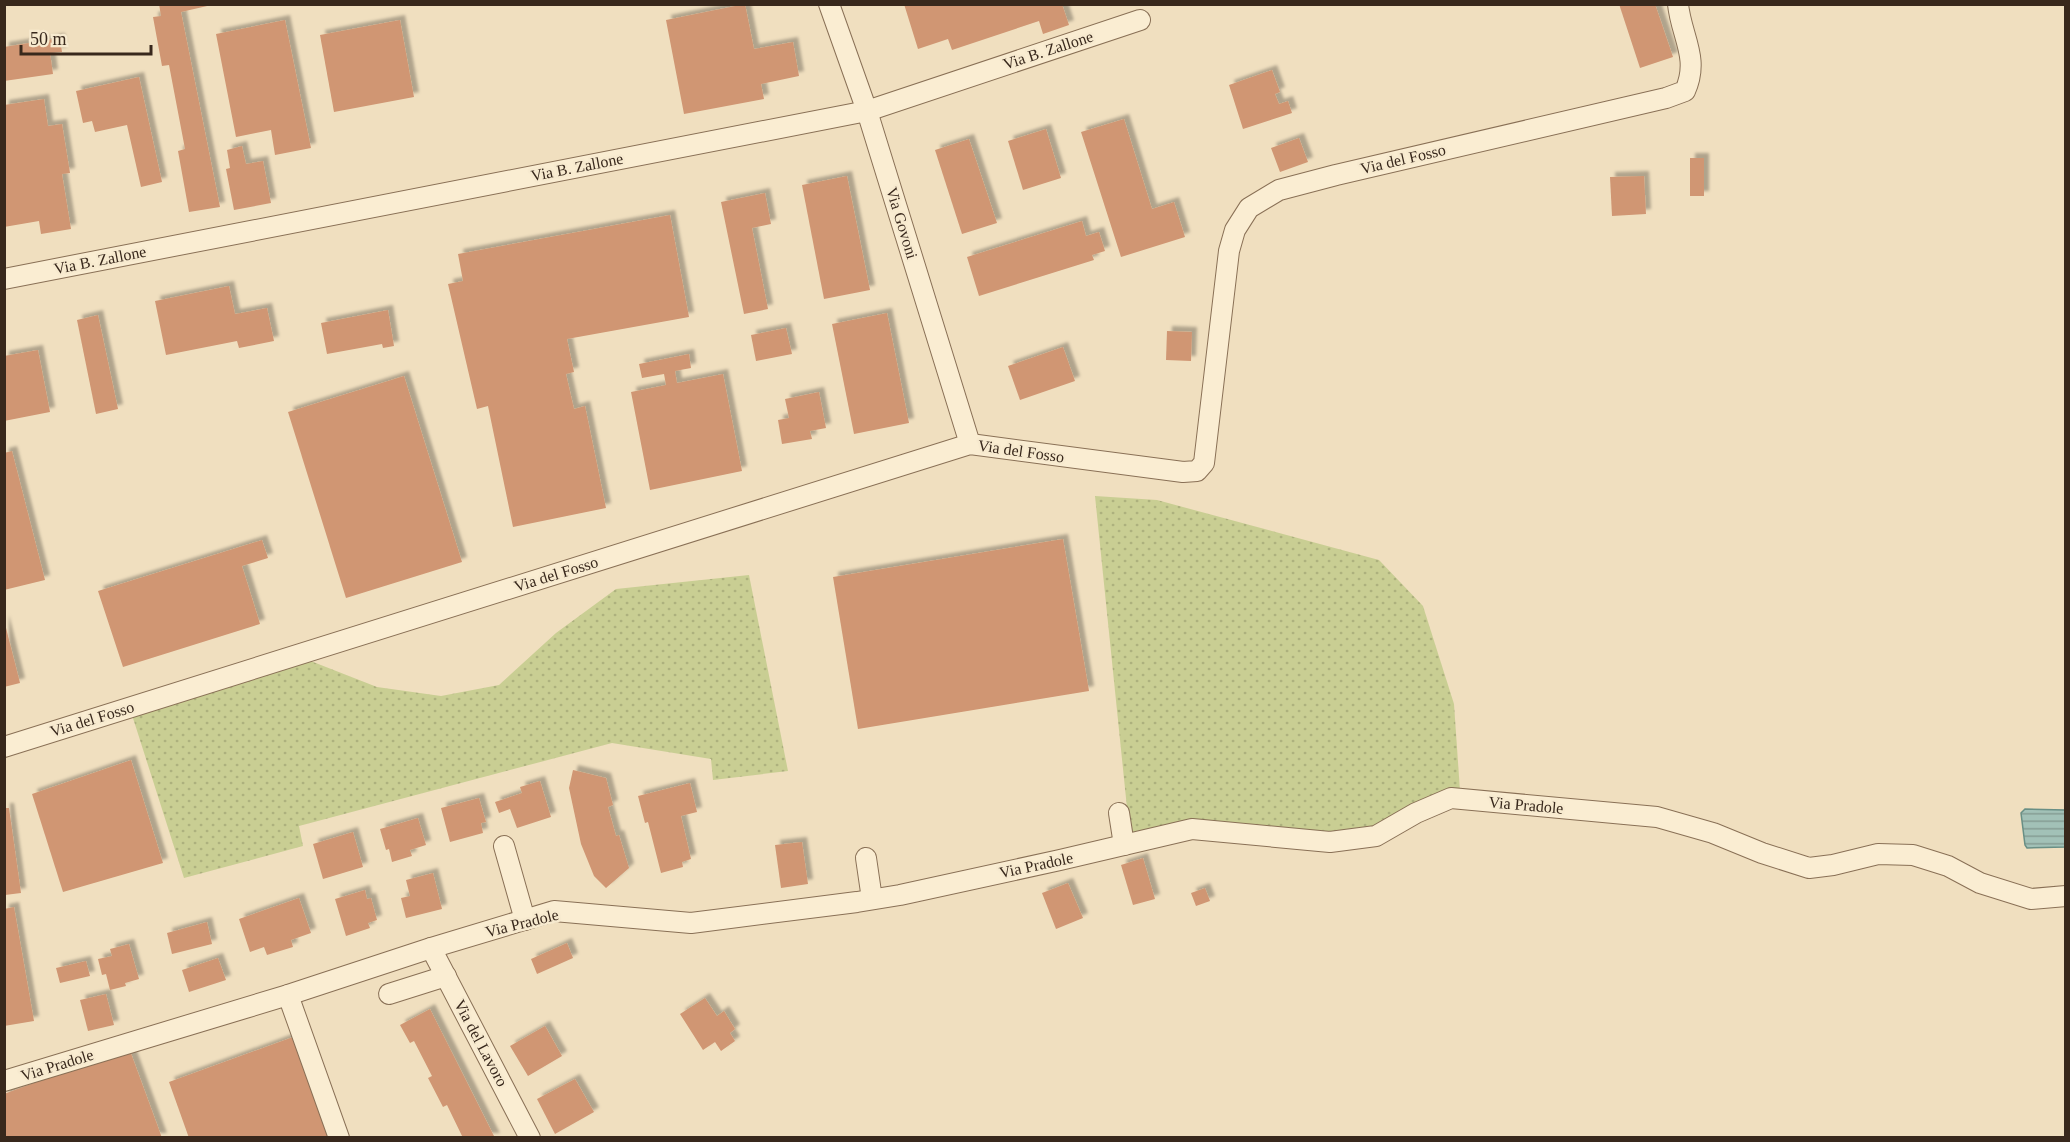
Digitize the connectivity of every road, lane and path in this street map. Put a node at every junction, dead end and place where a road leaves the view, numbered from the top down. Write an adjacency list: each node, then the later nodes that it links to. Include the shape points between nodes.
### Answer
1 (829, 4): 4 (street, Via Govoni)
2 (1678, 4): 6 (street, Via del Fosso, via 1691,58 1691,78 1685,91 1279,190 1249,208 1235,230 1229,251 1203,463 1197,471)
3 (1140, 20): 4 (street, Via B. Zallone)
4 (867, 111): 5 (street, Via B. Zallone); 6 (street, Via Govoni)
5 (4, 279)
6 (970, 444): 7 (street, Via del Fosso)
7 (4, 747)
8 (1119, 813): 9 (street)
9 (1124, 845): 12 (street, Via Pradole, via 1192,829 1330,842 1376,836 1451,798 1657,817 1809,868 1878,854 1913,855 2031,899); 13 (street, Via Pradole)
10 (504, 846): 14 (street)
11 (866, 858): 13 (street)
12 (2066, 896)
13 (872, 899): 14 (street, Via Pradole, via 691,923 554,911)
14 (525, 920): 15 (street, Via Pradole)
15 (431, 948): 16 (street, Via del Lavoro); 18 (street, Via Pradole)
16 (446, 976): 17 (street); 21 (street, Via del Lavoro)
17 (389, 994)
18 (288, 995): 19 (street, Via Pradole); 20 (street)
19 (4, 1081)
20 (339, 1137)
21 (530, 1137)

